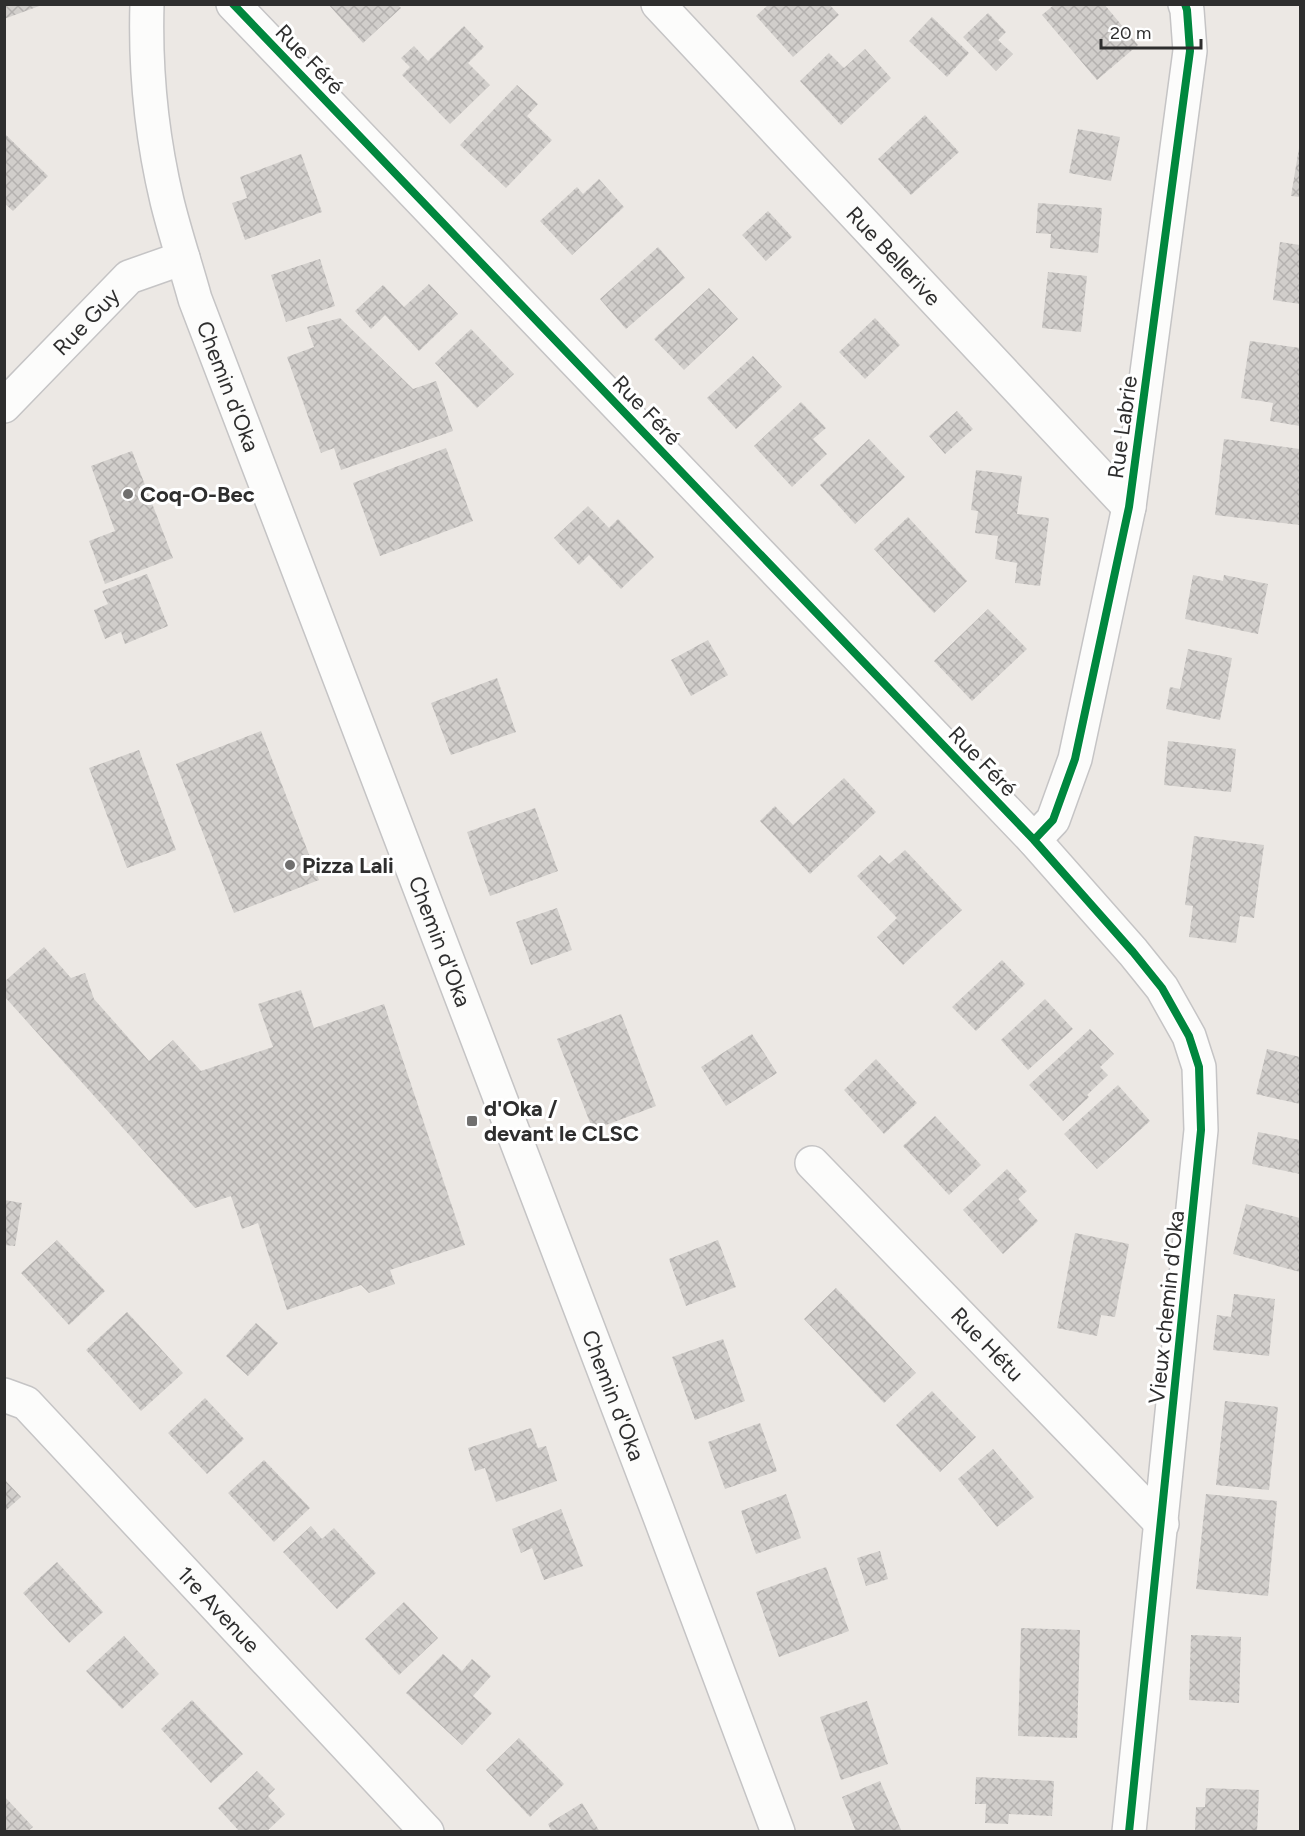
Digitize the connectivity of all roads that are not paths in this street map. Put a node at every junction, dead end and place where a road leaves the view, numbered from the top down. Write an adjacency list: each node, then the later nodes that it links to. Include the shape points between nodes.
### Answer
1 (147, 4): 5 (street, Chemin d'Oka, via 157,149)
2 (234, 4): 8 (street, Rue Féré)
3 (658, 4): 7 (street, Rue Bellerive)
4 (1185, 4): 7 (street, Rue Labrie, via 1190,51)
5 (183, 258): 6 (street, Rue Guy, via 129,277); 13 (street, Chemin d'Oka, via 215,352)
6 (4, 406)
7 (1129, 507): 8 (street, Rue Labrie, via 1075,759 1053,820)
8 (1034, 840): 11 (street, Vieux chemin d'Oka, via 1162,988 1189,1036 1199,1067 1201,1130)
9 (813, 1163): 11 (street, Rue Hétu)
10 (4, 1395): 12 (street, 1re Avenue, via 26,1403)
11 (1162, 1524): 14 (street, Vieux chemin d'Oka)
12 (427, 1832)
13 (778, 1832)
14 (1130, 1832)

